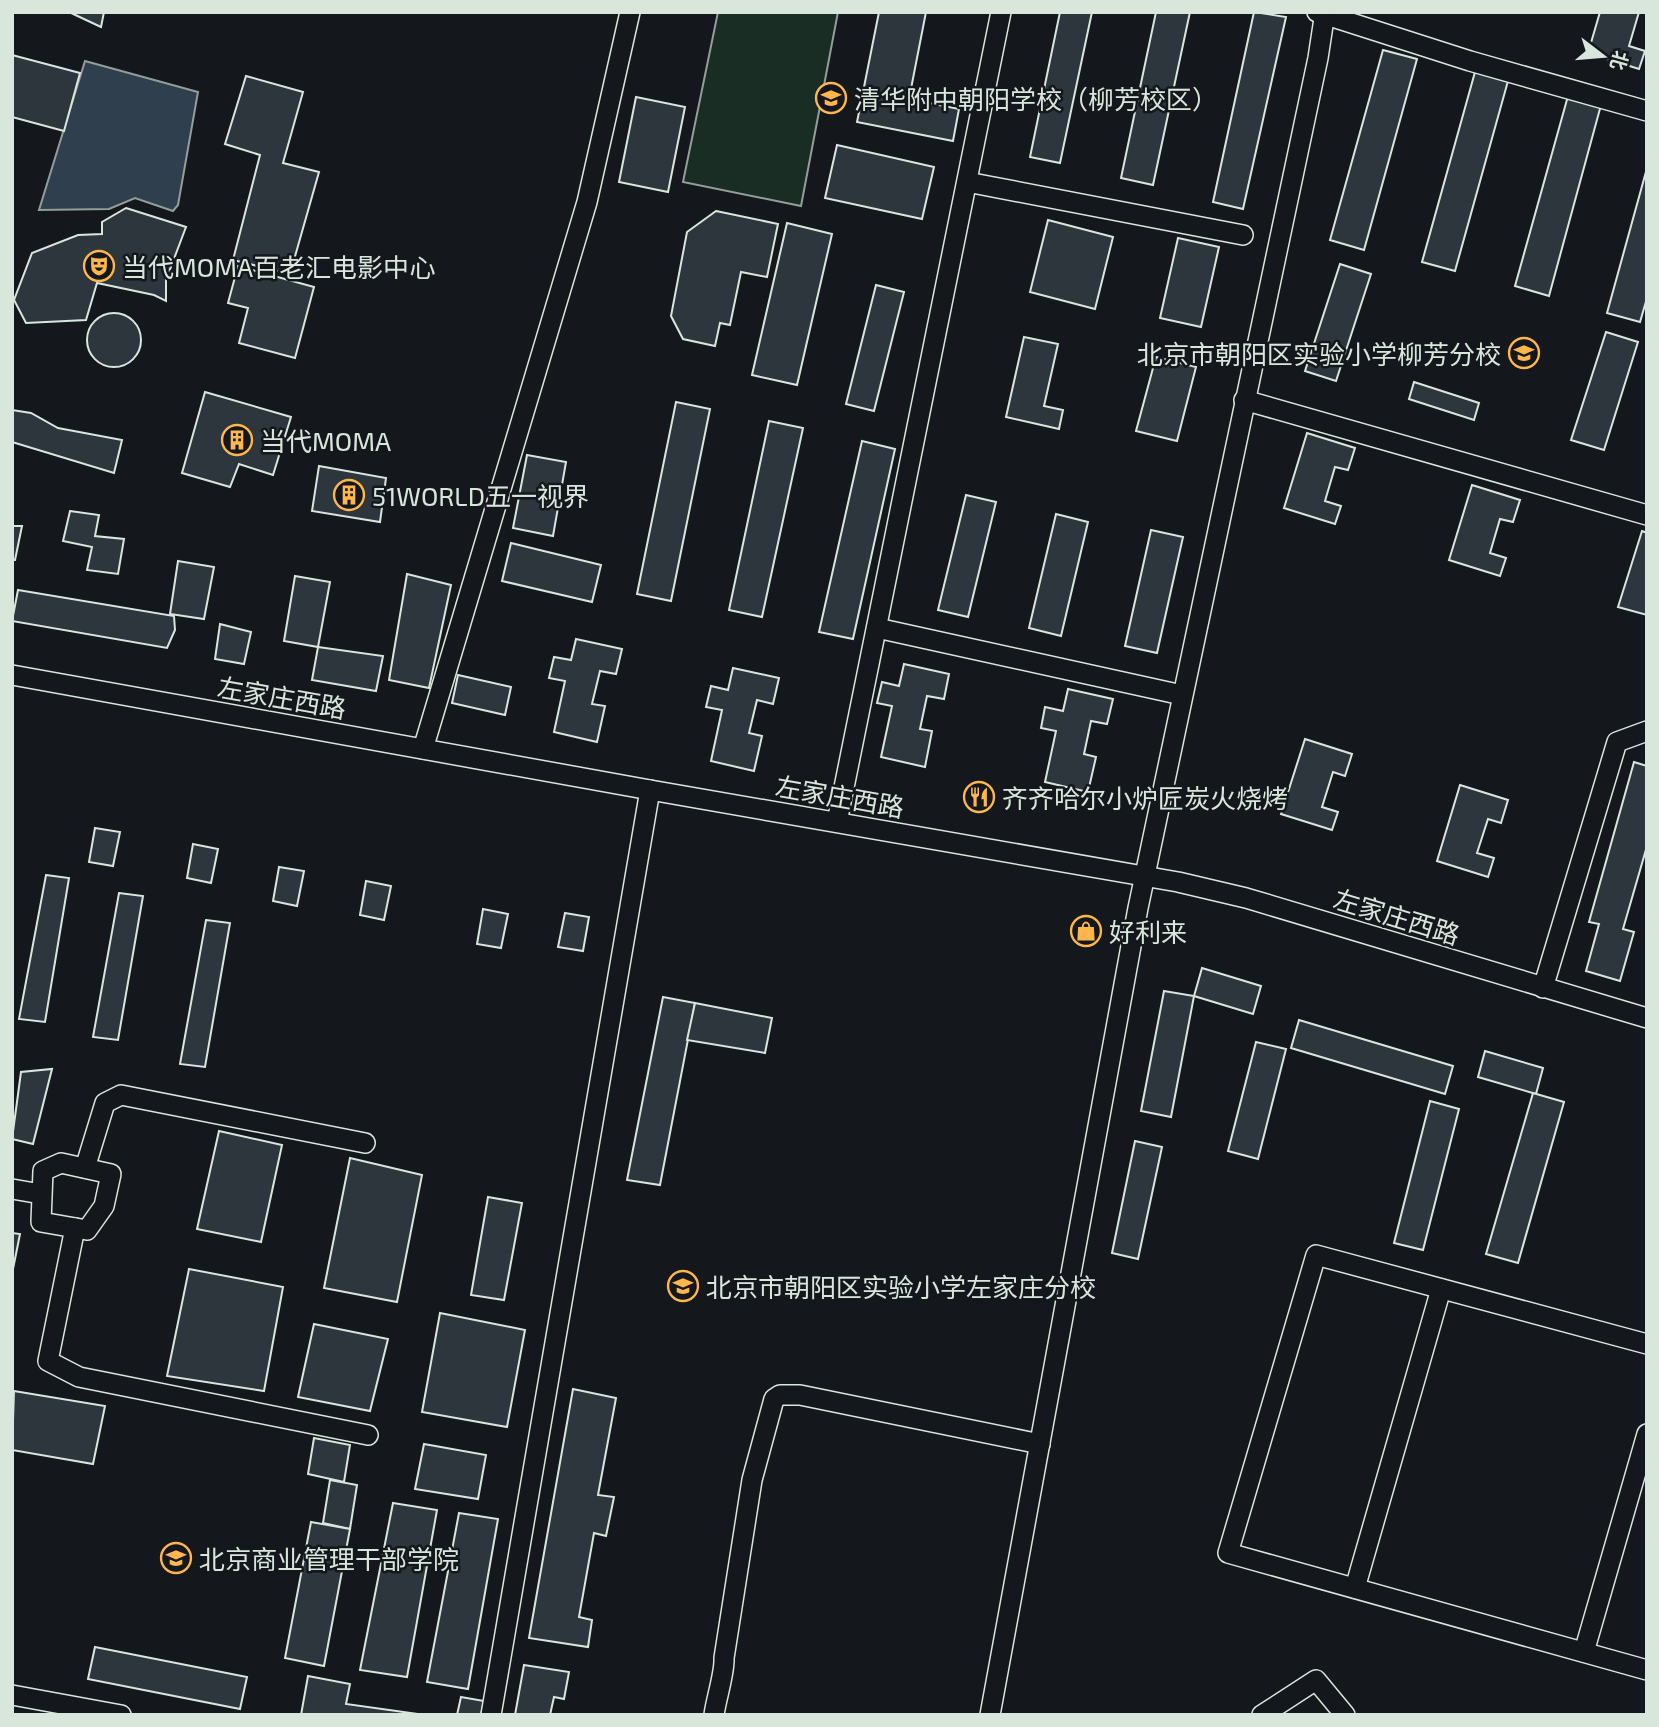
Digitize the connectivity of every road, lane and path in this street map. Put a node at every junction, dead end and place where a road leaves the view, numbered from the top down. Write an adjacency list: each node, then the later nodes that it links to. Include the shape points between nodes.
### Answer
1 (630, 12): 13 (street, via 587,202)
2 (1001, 12): 5 (street)
3 (1322, 13): 4 (street); 7 (street, via 1318,58)
4 (1647, 111)
5 (967, 182): 6 (street); 9 (street)
6 (1243, 235)
7 (1244, 400): 8 (street); 11 (street)
8 (1647, 515)
9 (877, 628): 11 (street); 15 (street)
10 (12, 676): 13 (street, 左家庄西路)
11 (1182, 695): 16 (street)
12 (1647, 731): 17 (street, via 1617,742)
13 (423, 749): 14 (street, 左家庄西路)
14 (650, 790): 15 (street, 左家庄西路); 34 (street)
15 (837, 822): 16 (street, 左家庄西路)
16 (1145, 876): 17 (street, 左家庄西路, via 1246,898); 28 (street)
17 (1543, 988): 18 (street, 左家庄西路)
18 (1647, 1018)
19 (365, 1143): 20 (street, via 121,1095 105,1103)
20 (85, 1168): 22 (street, via 61,1163 43,1171); 23 (street, via 111,1174 104,1206 87,1230)
21 (12, 1189): 22 (street)
22 (41, 1194): 23 (street, via 41,1222)
23 (75, 1228): 27 (street, via 47,1361 79,1377)
24 (1441, 1289): 25 (street); 29 (street); 29 (street, via 1316,1255 1228,1553)
25 (1647, 1344)
26 (1647, 1434): 30 (street)
27 (368, 1435)
28 (1040, 1444): 35 (street, via 800,1395 774,1399 752,1480); 36 (street)
29 (1355, 1588): 30 (street)
30 (1584, 1653): 31 (street)
31 (1647, 1670)
32 (12, 1695): 33 (street)
33 (121, 1715)
34 (491, 1715)
35 (714, 1715)
36 (990, 1715)
37 (1262, 1715): 38 (street, via 1317,1680)
38 (1345, 1715)

